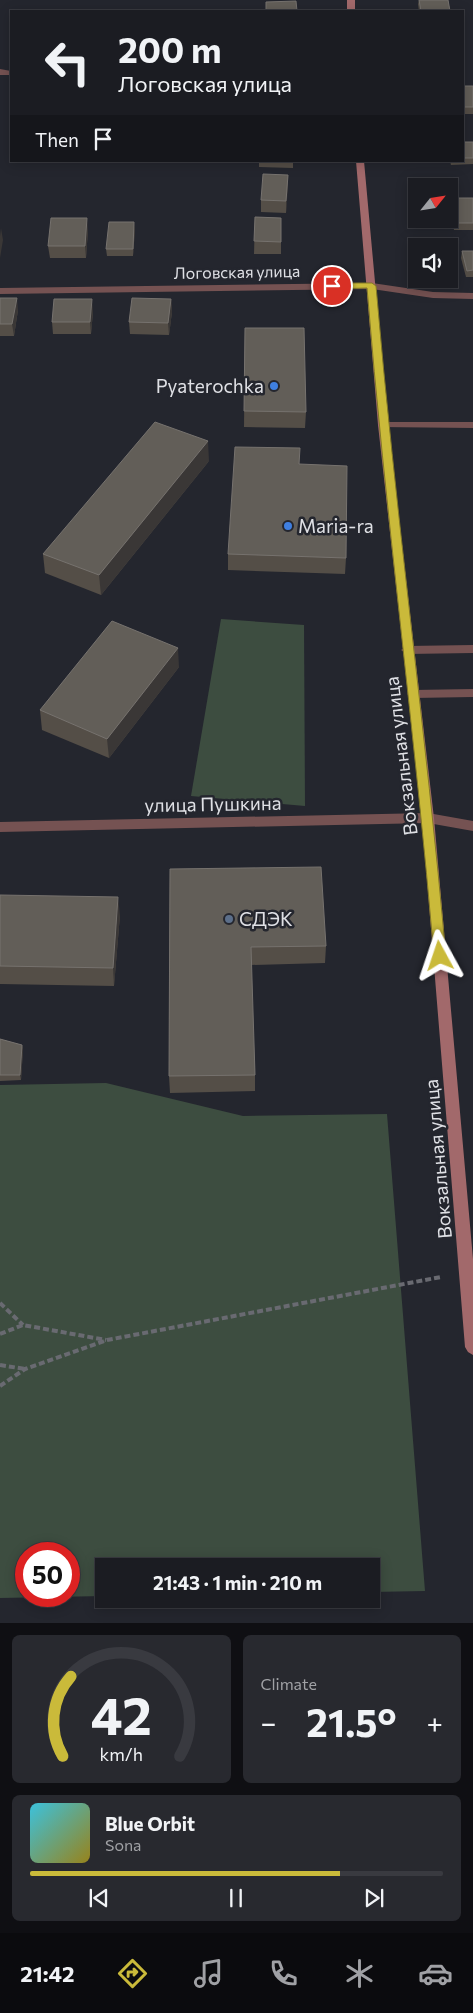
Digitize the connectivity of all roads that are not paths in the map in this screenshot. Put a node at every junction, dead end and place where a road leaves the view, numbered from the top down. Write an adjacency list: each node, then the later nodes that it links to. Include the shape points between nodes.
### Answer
1 (360, 162): 2 (main road, Вокзальная улица)
2 (372, 286): 3 (street, Логовская улица); 4 (street, Логовская улица, via 433,295); 5 (main road, Вокзальная улица)
3 (0, 291)
4 (473, 296)
5 (383, 425): 6 (street); 8 (main road, Вокзальная улица)
6 (473, 425)
7 (473, 649): 8 (street)
8 (408, 650): 10 (main road, Вокзальная улица)
9 (473, 693): 10 (street)
10 (412, 694): 11 (main road, Вокзальная улица)
11 (428, 818): 12 (street, улица Пушкина); 13 (street, улица Пушкина); 14 (main road, Вокзальная улица)
12 (473, 826)
13 (0, 827)
14 (473, 1347)

